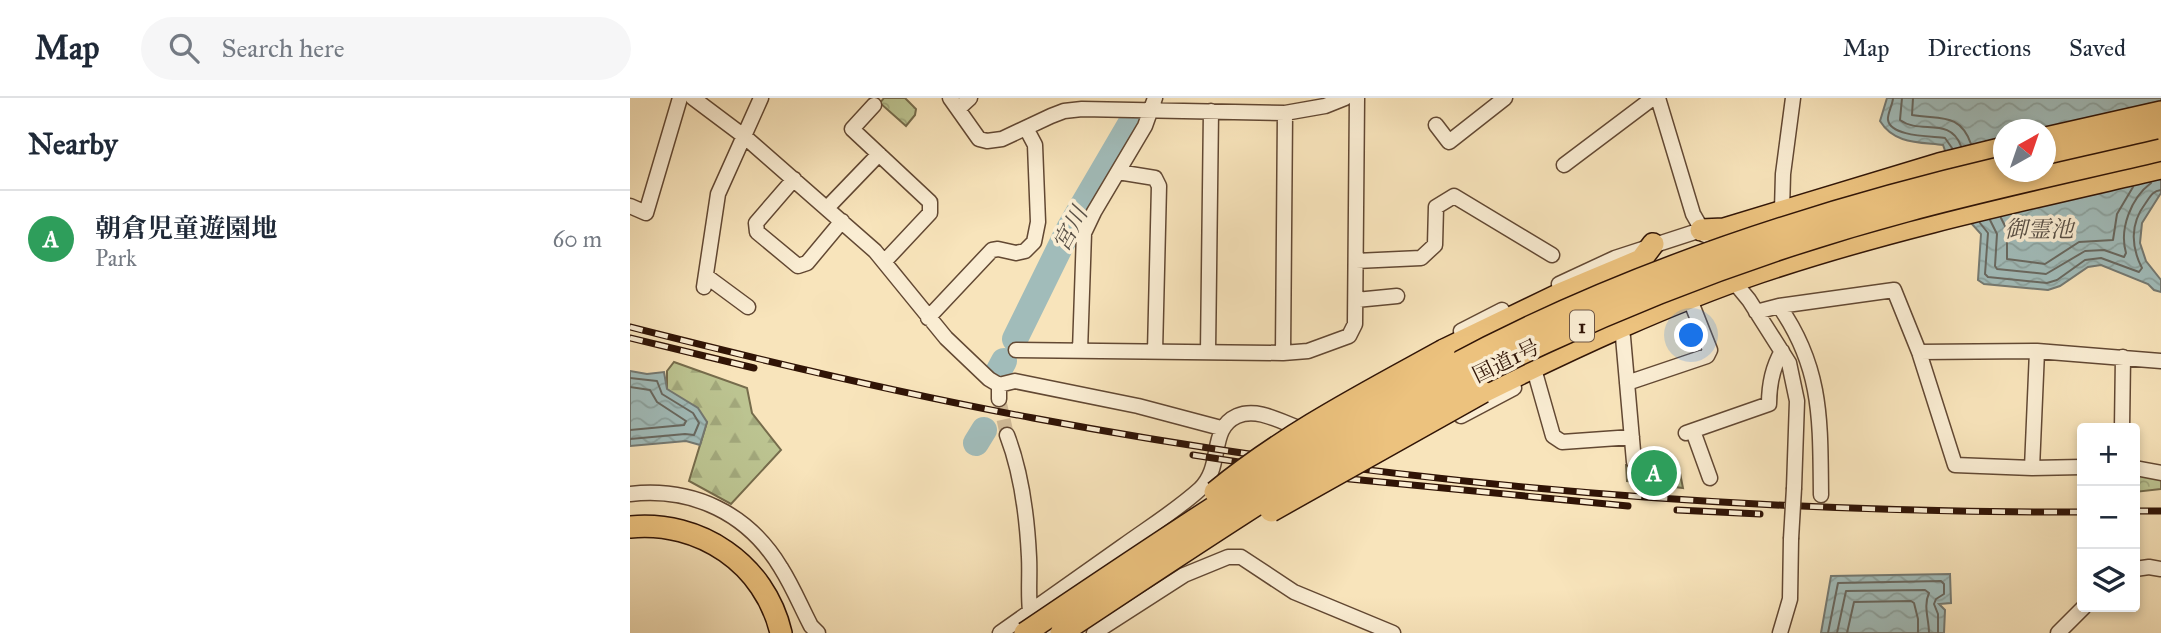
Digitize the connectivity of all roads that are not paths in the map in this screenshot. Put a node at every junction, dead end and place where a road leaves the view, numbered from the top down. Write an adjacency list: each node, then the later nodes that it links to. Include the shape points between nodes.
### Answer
1 (680, 98): 31 (street, via 646,213)
2 (693, 98): 21 (street)
3 (761, 98): 21 (street)
4 (970, 98): 10 (street)
5 (1345, 98): 16 (street)
6 (1357, 98): 39 (street)
7 (1505, 98): 17 (street, via 1449,142)
8 (1655, 98): 26 (street); 35 (street)
9 (1793, 98): 33 (street)
10 (954, 104): 18 (street, via 979,139 1002,139)
11 (1109, 104): 12 (street); 18 (street, via 1064,111)
12 (1154, 104): 14 (street); 29 (street)
13 (874, 105): 24 (street, via 852,129)
14 (1211, 111): 16 (street); 54 (street)
15 (2161, 112): 20 (highway)
16 (1285, 113): 56 (street)
17 (1436, 125)
18 (1026, 128): 47 (street, via 1035,145 1038,222 1034,242 1016,253 992,250)
19 (2161, 130): 25 (highway)
20 (2056, 136)
21 (745, 137): 30 (street); 44 (street, via 718,194 705,282)
22 (2161, 150): 76 (highway, 国道1号 / 1, bridge, via 1879,219 1760,256 1633,304 1546,342 1383,426)
23 (1993, 151): 33 (highway)
24 (879, 154): 32 (street); 38 (street, via 930,202 930,213)
25 (2056, 155)
26 (1564, 165)
27 (2161, 168): 40 (highway, via 1952,216)
28 (1993, 170): 77 (highway, 国道1号 / 1, bridge, via 1807,219 1686,261 1537,324 1373,409)
29 (1118, 172): 50 (street, via 1084,233); 53 (street, via 1155,178 1159,186)
30 (794, 179): 32 (street); 34 (street, via 756,223 757,232 798,266 807,263)
31 (630, 206)
32 (827, 208): 34 (street)
33 (1782, 210): 35 (highway, via 1724,229)
34 (842, 221): 38 (street)
35 (1701, 230): 36 (street); 40 (street)
36 (1653, 244): 61 (street, via 1478,322 1307,417); 77 (highway, bridge, via 1642,260 1444,350 1345,404 1241,472)
37 (1552, 255): 39 (street, via 1526,233 1454,196 1436,207 1435,245 1422,258)
38 (885, 261): 47 (street)
39 (1356, 261): 42 (street)
40 (1729, 284): 45 (street, via 1716,299); 46 (street); 76 (highway, bridge, via 1483,392 1268,512)
41 (1397, 296): 42 (street)
42 (1356, 300): 56 (street, via 1355,324 1349,336 1308,351)
43 (1779, 306): 46 (street); 55 (street, via 1894,290); 73 (street, via 1800,340 1818,396)
44 (748, 307)
45 (1693, 307): 48 (street); 60 (street, via 1710,350 1707,356)
46 (1756, 312): 51 (street)
47 (928, 318): 63 (street, via 999,392 1015,382 1029,384)
48 (1623, 337): 59 (street); 60 (street)
49 (1016, 350): 50 (street)
50 (1080, 351): 53 (street)
51 (1782, 351): 71 (street, via 1775,363 1769,404 1690,432); 91 (street, bridge, via 1797,401 1791,585)
52 (2037, 351): 55 (street); 57 (street); 68 (street)
53 (1155, 352): 54 (street)
54 (1208, 352): 56 (street)
55 (1919, 352): 68 (street, via 1955,466)
56 (1283, 353)
57 (2123, 357): 58 (street); 62 (street)
58 (2161, 361)
59 (1536, 376): 61 (street, via 1390,452); 65 (street, via 1553,436 1562,442)
60 (1627, 383): 65 (street)
61 (1286, 423): 63 (street, via 1244,413)
62 (2122, 423)
63 (1221, 428): 75 (street, via 1209,478)
64 (1007, 435): 81 (street, via 1022,486)
65 (1632, 437): 66 (street)
66 (1634, 461)
67 (2077, 467): 68 (street)
68 (2032, 468)
69 (2140, 469): 70 (street)
70 (2161, 473)
71 (1710, 478)
72 (630, 494): 84 (street, via 655,491 688,496 737,520 780,566)
73 (1821, 495)
74 (630, 527): 83 (highway, via 686,531 727,552 762,588)
75 (1150, 527): 80 (street); 81 (street)
76 (1182, 552): 88 (highway, 国道1号 / 1, bridge)
77 (1139, 556): 86 (highway, 国道1号 / 1, bridge)
78 (2140, 569): 79 (street)
79 (2161, 569)
80 (1184, 575): 89 (street); 90 (street, via 1228,557 1241,557 1294,592)
81 (1030, 611): 85 (street); 87 (street)
82 (2079, 612): 92 (street)
83 (781, 633)
84 (818, 633)
85 (1000, 633)
86 (1025, 633)
87 (1052, 633)
88 (1062, 633)
89 (1094, 633)
90 (1393, 633)
91 (1780, 633)
92 (2058, 633)

